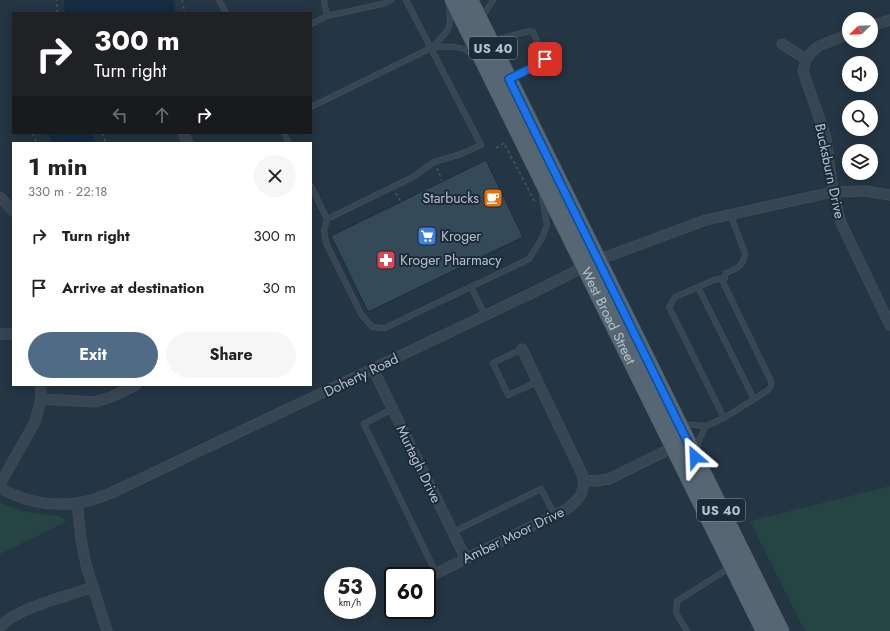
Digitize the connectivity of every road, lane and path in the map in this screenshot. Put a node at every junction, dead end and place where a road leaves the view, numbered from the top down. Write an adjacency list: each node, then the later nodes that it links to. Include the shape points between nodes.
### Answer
1 (57, 0): 11 (path)
2 (182, 0): 12 (path)
3 (219, 0): 13 (lane)
4 (324, 0): 14 (lane)
5 (391, 0): 14 (lane)
6 (406, 0): 22 (lane)
7 (447, 0): 22 (lane, via 451,20 449,30)
8 (453, 0): 24 (main road, West Broad Street / US 40)
9 (470, 0): 16 (main road, West Broad Street / US 40)
10 (493, 0): 16 (lane)
11 (57, 12)
12 (185, 12)
13 (225, 12)
14 (327, 16): 17 (lane)
15 (890, 20): 18 (street)
16 (480, 21): 20 (main road, West Broad Street / US 40)
17 (312, 24)
18 (878, 24)
19 (842, 37): 23 (street, via 820,46)
20 (490, 41): 25 (main road, West Broad Street / US 40); 25 (lane, via 533,32 546,61)
21 (782, 44): 23 (street)
22 (431, 48): 24 (lane, via 455,46 472,54); 26 (lane); 29 (lane, via 481,145)
23 (806, 59): 34 (street, Bucksburn Drive, via 803,71 826,138)
24 (488, 71): 28 (main road, West Broad Street / US 40)
25 (509, 79): 43 (main road, West Broad Street / US 40)
26 (312, 107)
27 (496, 148): 39 (path, via 504,143)
28 (528, 152): 31 (lane); 43 (main road, West Broad Street / US 40)
29 (434, 162): 30 (path); 33 (lane)
30 (442, 181)
31 (539, 187)
32 (312, 188): 42 (lane)
33 (392, 188): 38 (path); 42 (lane)
34 (833, 192): 36 (street, Doherty Road, via 865,191); 41 (street, Doherty Road); 48 (street, Bucksburn Drive, via 841,223)
35 (541, 194): 45 (lane, via 547,225 529,259)
36 (890, 195)
37 (0, 197): 40 (street)
38 (401, 202)
39 (536, 205)
40 (12, 210)
41 (730, 214): 43 (street, Doherty Road, via 706,220); 44 (lane, via 745,253 744,260 737,269 726,273)
42 (327, 219): 45 (lane, via 324,231 326,243 361,314 372,327 385,328)
43 (591, 263): 47 (street, Doherty Road); 60 (main road, West Broad Street / US 40); 62 (main road, West Broad Street / US 40)
44 (725, 278): 46 (lane); 57 (lane, via 723,282 771,380 771,386 767,391)
45 (471, 287): 47 (lane)
46 (698, 287): 57 (lane); 59 (lane, via 675,296 669,307)
47 (485, 315): 52 (street, Doherty Road)
48 (890, 324)
49 (0, 334): 50 (street)
50 (12, 334)
51 (522, 350): 53 (street); 53 (lane, via 493,363 508,395)
52 (373, 369): 58 (street, Murtagh Drive); 67 (street, Doherty Road, via 109,494)
53 (537, 382): 64 (street)
54 (41, 386): 56 (street)
55 (134, 386): 56 (street, via 95,402)
56 (41, 399): 65 (street, via 35,422)
57 (754, 399): 59 (lane)
58 (392, 409): 69 (street, Murtagh Drive); 72 (lane, via 364,424)
59 (724, 418): 61 (lane)
60 (679, 424): 61 (lane); 63 (main road, West Broad Street / US 40)
61 (706, 426): 63 (lane)
62 (674, 447): 64 (street, via 609,479); 71 (main road, West Broad Street / US 40)
63 (695, 457): 79 (main road, West Broad Street / US 40)
64 (584, 480): 68 (street, Amber Moor Drive, via 583,490 577,502)
65 (0, 484)
66 (0, 488): 67 (street, Doherty Road, via 36,502)
67 (78, 503): 74 (street, via 81,539)
68 (555, 515): 69 (lane, via 541,489); 70 (street, Amber Moor Drive)
69 (453, 532): 70 (street, Murtagh Drive)
70 (466, 559): 73 (street, Amber Moor Drive)
71 (732, 566): 77 (lane, via 677,601 676,613); 78 (main road, West Broad Street / US 40)
72 (427, 567)
73 (436, 574)
74 (93, 587): 75 (street, via 24,610); 76 (street)
75 (0, 627)
76 (107, 631)
77 (687, 631)
78 (764, 631)
79 (781, 631)

